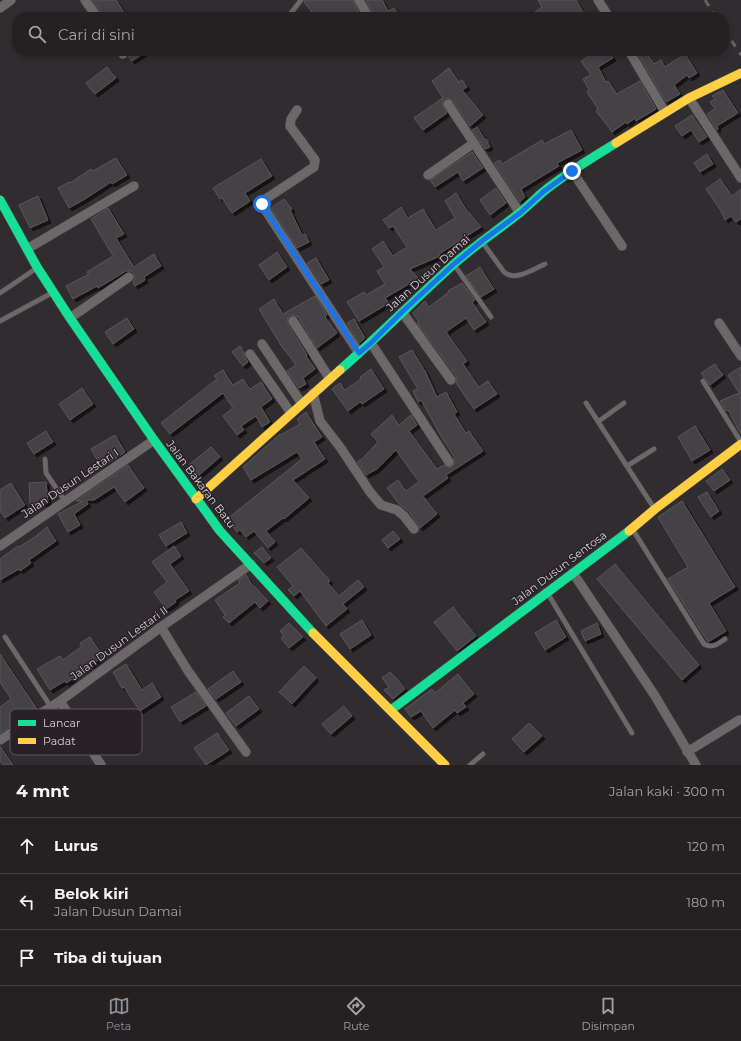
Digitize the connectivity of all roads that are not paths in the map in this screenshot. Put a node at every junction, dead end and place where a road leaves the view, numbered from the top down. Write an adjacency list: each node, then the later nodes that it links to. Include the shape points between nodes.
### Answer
1 (85, 0): 5 (street)
2 (301, 0): 6 (lane)
3 (359, 0): 7 (street)
4 (598, 0): 8 (street)
5 (93, 12)
6 (292, 12)
7 (365, 12)
8 (605, 12)
9 (632, 56): 14 (street)
10 (741, 73): 11 (main road, Jalan Dusun Damai)
11 (689, 98): 14 (main road, Jalan Dusun Damai); 18 (street)
12 (448, 104): 15 (street)
13 (297, 110): 39 (street, via 290,126 316,163 314,167 264,200 262,205)
14 (665, 112): 16 (main road, Jalan Dusun Damai)
15 (474, 143): 17 (street); 21 (street)
16 (572, 171): 21 (main road, Jalan Dusun Damai); 23 (street)
17 (428, 175)
18 (741, 178)
19 (134, 186): 24 (street)
20 (0, 200): 24 (main road, Jalan Bakaran Batu)
21 (520, 213): 22 (main road, Jalan Dusun Damai)
22 (482, 241): 25 (main road, Jalan Dusun Damai); 26 (lane, via 509,276 518,276)
23 (622, 246)
24 (27, 249): 27 (main road, Jalan Bakaran Batu)
25 (454, 264): 31 (main road, Jalan Dusun Damai); 32 (lane)
26 (545, 264)
27 (37, 267): 29 (main road, Jalan Bakaran Batu); 30 (lane)
28 (129, 277): 33 (street)
29 (53, 292): 33 (main road, Jalan Bakaran Batu); 34 (lane)
30 (0, 293)
31 (402, 312): 37 (main road, Jalan Dusun Damai); 43 (street)
32 (491, 316)
33 (70, 318): 51 (main road, Jalan Bakaran Batu)
34 (0, 321)
35 (293, 321): 42 (street)
36 (720, 323): 41 (street)
37 (371, 343): 39 (main road, Jalan Dusun Damai); 55 (street)
38 (262, 344): 48 (street)
39 (359, 353): 42 (main road, Jalan Dusun Damai)
40 (250, 354): 49 (street)
41 (741, 356)
42 (330, 378): 45 (main road, Jalan Dusun Damai)
43 (450, 380)
44 (703, 381): 52 (lane)
45 (313, 393): 48 (main road, Jalan Dusun Damai); 60 (street, via 320,421 370,492 381,506 397,510)
46 (586, 403): 50 (lane)
47 (624, 403): 50 (lane)
48 (302, 404): 49 (main road, Jalan Dusun Damai)
49 (291, 413): 57 (main road, Jalan Dusun Damai)
50 (599, 421): 56 (lane)
51 (154, 440): 57 (main road, Jalan Bakaran Batu); 58 (street, Jalan Dusun Lestari I)
52 (741, 443): 59 (main road, Jalan Dusun Sentosa)
53 (654, 449): 56 (lane)
54 (45, 459): 58 (lane, via 46,473)
55 (449, 462)
56 (627, 466): 59 (lane)
57 (196, 499): 63 (main road, Jalan Bakaran Batu, via 220,531)
58 (65, 500): 62 (street, Jalan Dusun Lestari I)
59 (655, 509): 61 (main road, Jalan Dusun Sentosa)
60 (414, 529)
61 (632, 529): 64 (main road, Jalan Dusun Sentosa); 68 (lane, via 704,644 713,646)
62 (0, 546)
63 (251, 564): 66 (street, Jalan Dusun Lestari II); 73 (main road, Jalan Bakaran Batu, via 321,642)
64 (573, 573): 65 (main road, Jalan Dusun Sentosa); 79 (street, via 655,696)
65 (547, 593): 73 (main road, Jalan Dusun Sentosa); 75 (lane)
66 (161, 627): 69 (street, Jalan Dusun Lestari II); 78 (street, via 188,671)
67 (5, 637): 70 (lane)
68 (725, 639)
69 (60, 701): 70 (street, Jalan Dusun Lestari II); 72 (street)
70 (51, 707): 71 (street, Jalan Dusun Lestari II)
71 (48, 709)
72 (65, 709)
73 (391, 710): 83 (main road, Jalan Bakaran Batu)
74 (739, 720): 79 (street)
75 (632, 733)
76 (10, 734): 77 (street, Jalan Dusun Lestari II)
77 (0, 740)
78 (246, 752)
79 (687, 752): 85 (street)
80 (483, 754): 84 (lane)
81 (95, 755): 82 (street)
82 (101, 765)
83 (445, 765)
84 (470, 765)
85 (696, 765)

